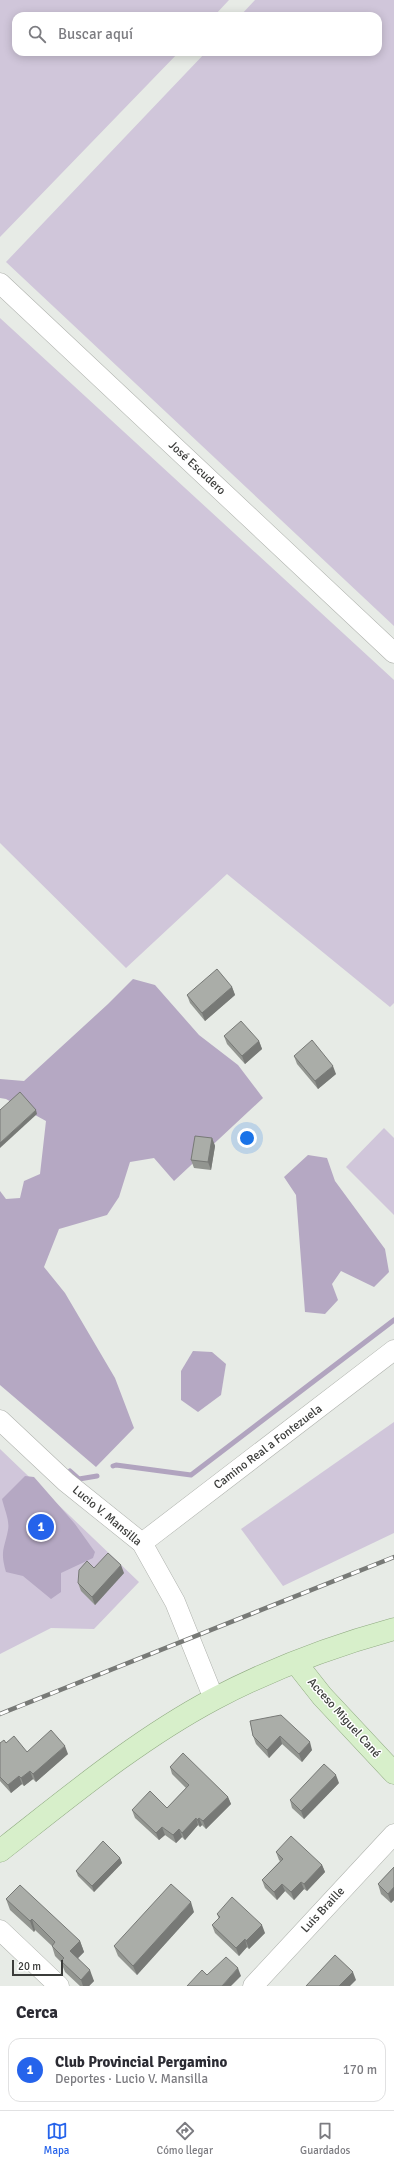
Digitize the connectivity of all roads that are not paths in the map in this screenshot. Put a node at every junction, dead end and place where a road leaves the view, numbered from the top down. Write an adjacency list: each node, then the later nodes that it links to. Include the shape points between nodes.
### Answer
1 (0, 283): 2 (street, José Escudero)
2 (394, 653)
3 (394, 1350): 5 (street, Camino Real a Fontezuela)
4 (0, 1420): 5 (street, Lucio V. Mansilla, via 66,1482)
5 (142, 1543): 8 (street, Lucio V. Mansilla, via 175,1602)
6 (394, 1629): 7 (main road, via 343,1644)
7 (296, 1663): 8 (main road); 9 (main road, Acceso Miguel Cané, via 322,1696)
8 (214, 1699): 11 (main road, via 153,1736)
9 (394, 1773)
10 (394, 1834): 14 (street, Luis Braille)
11 (0, 1851)
12 (0, 1930): 13 (street)
13 (59, 1986)
14 (253, 1986)

